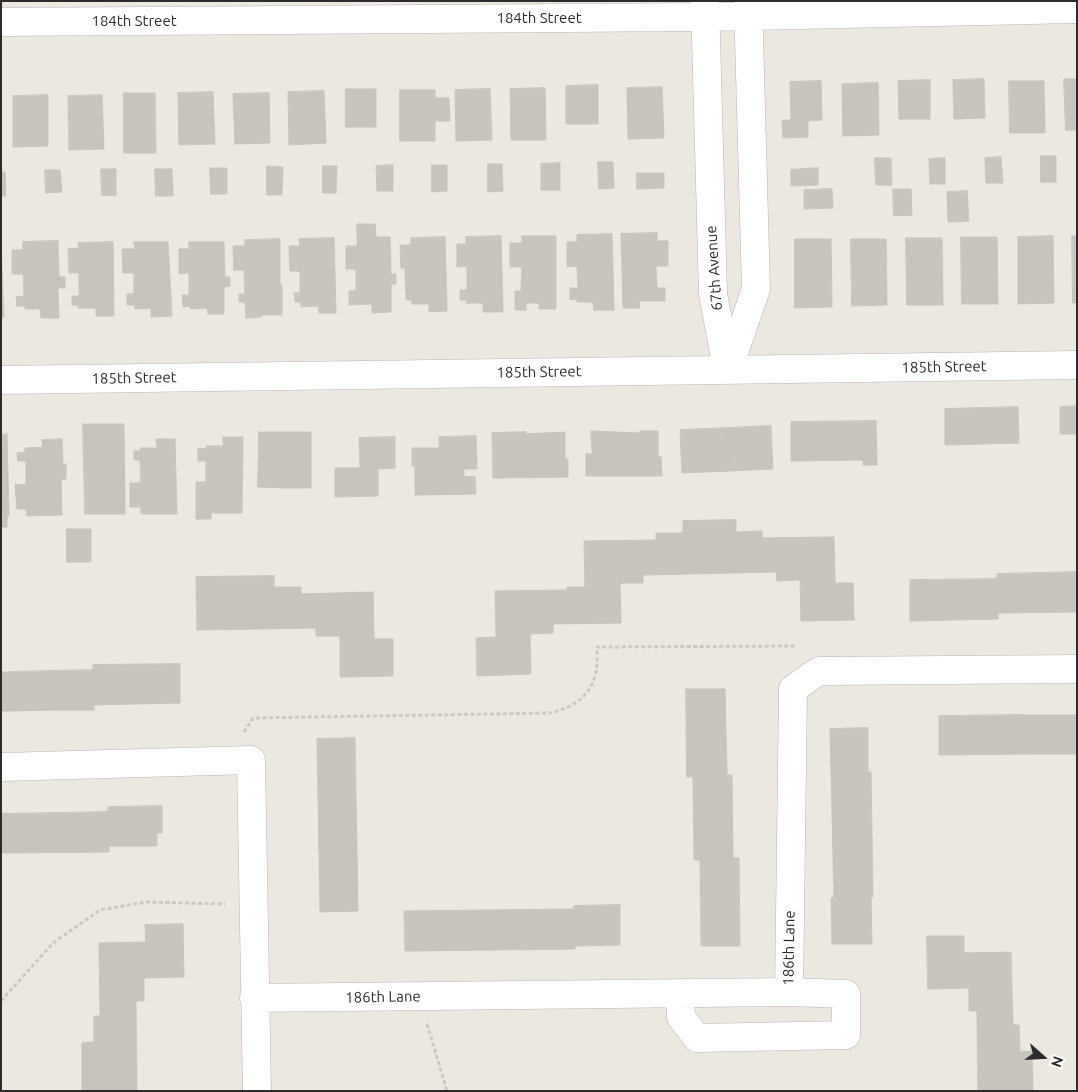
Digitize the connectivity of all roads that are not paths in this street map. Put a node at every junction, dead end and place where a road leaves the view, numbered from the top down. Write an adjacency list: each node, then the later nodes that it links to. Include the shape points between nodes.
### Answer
1 (748, 8): 2 (street, 184th Street); 3 (street, 184th Street); 6 (street, 67th Avenue, via 756,289)
2 (705, 9): 4 (street, 184th Street); 6 (street, 67th Avenue, via 713,294)
3 (1077, 9)
4 (1, 22)
5 (1077, 365): 6 (street, 185th Street)
6 (728, 370): 7 (street, 185th Street)
7 (1, 380)
8 (1077, 669): 10 (street, 186th Lane, via 819,671 792,689)
9 (1, 768): 12 (street, via 251,760)
10 (789, 992): 11 (street, 186th Lane); 11 (street, via 846,994 846,1035 697,1038 681,1017)
11 (680, 994): 12 (street, 186th Lane)
12 (254, 998): 13 (street)
13 (256, 1091)

